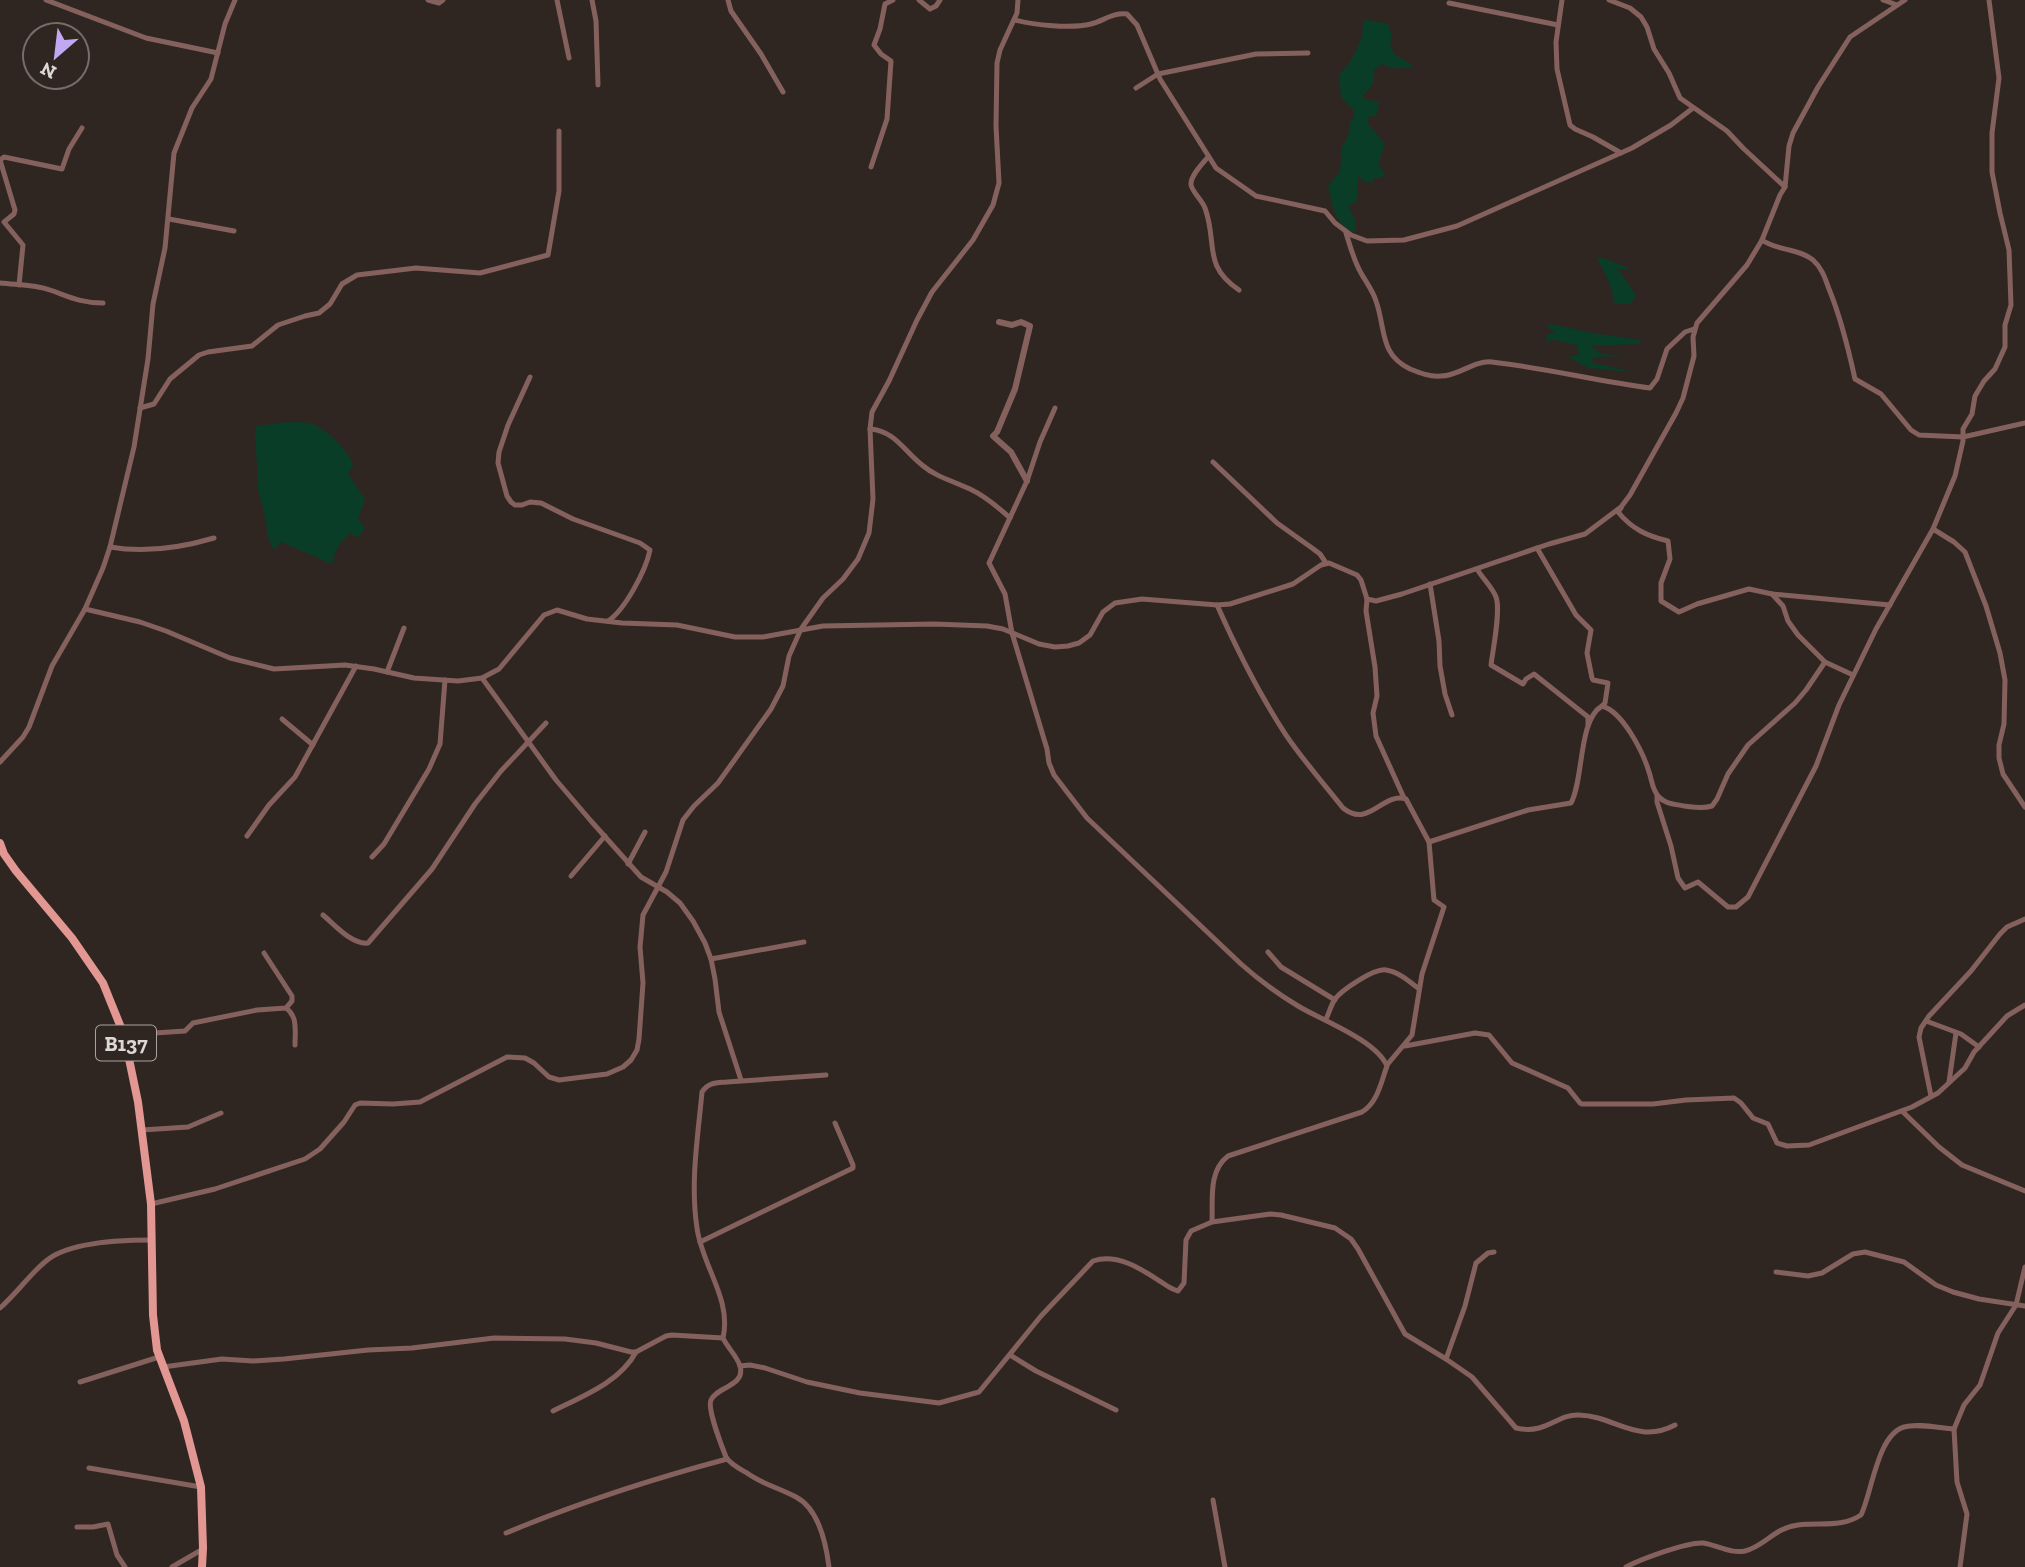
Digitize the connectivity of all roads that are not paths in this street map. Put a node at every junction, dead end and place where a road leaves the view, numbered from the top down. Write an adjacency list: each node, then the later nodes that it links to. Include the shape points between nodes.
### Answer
1 (46, 0): 21 (street, via 146,38)
2 (235, 0): 21 (street)
3 (428, 0): 4 (street)
4 (443, 0)
5 (557, 0): 23 (street)
6 (592, 0): 25 (street)
7 (728, 0): 27 (street)
8 (893, 0): 33 (street, via 884,4 874,45 891,61 887,119)
9 (919, 0): 10 (street, via 930,9)
10 (940, 0)
11 (1018, 0): 19 (street)
12 (1562, 0): 20 (street)
13 (1609, 0): 28 (street, via 1641,17 1679,98)
14 (1883, 0): 18 (street)
15 (1905, 0): 18 (street)
16 (1989, 0): 50 (street, via 1999,78 1992,172 2009,250 2011,305 2005,347 1975,396)
17 (1449, 3): 20 (street)
18 (1897, 5): 34 (street, via 1850,37 1818,87 1791,139)
19 (1015, 19): 24 (street, via 1034,25 1074,26 1127,13); 49 (street, via 997,62 999,183 993,205 973,240 932,292 875,404)
20 (1558, 25): 31 (street, via 1557,69 1570,125)
21 (218, 53): 35 (street, via 211,79 192,108 174,153)
22 (1308, 53): 24 (street, via 1256,54)
23 (569, 58)
24 (1158, 74): 26 (street); 32 (street)
25 (598, 85)
26 (1136, 88)
27 (783, 92)
28 (1693, 108): 31 (street); 34 (street, via 1727,131)
29 (82, 128): 40 (street, via 62,169 4,157 0,160 16,210 4,222 23,245)
30 (559, 131): 46 (street, via 559,191 548,255 480,273 416,268 357,275 342,284 319,313 278,325 253,346 199,355 170,379 154,404)
31 (1621, 153): 37 (street, via 1457,226 1404,240 1367,241)
32 (1208, 157): 37 (street, via 1256,196 1325,211); 41 (street, via 1191,184 1205,207 1217,269)
33 (871, 167)
34 (1785, 187): 38 (street)
35 (169, 219): 36 (street); 46 (street)
36 (234, 231)
37 (1345, 231): 44 (street, via 1377,303 1389,351 1401,365 1424,375 1442,376 1489,361 1650,388 1667,349)
38 (1762, 240): 44 (street); 50 (street, via 1801,253 1819,267 1837,306 1856,380 1881,394 1919,435)
39 (0, 284): 40 (street)
40 (19, 285): 42 (street)
41 (1239, 290)
42 (103, 303)
43 (999, 321): 52 (street, via 1030,326 1015,389 993,436 1011,452)
44 (1694, 329): 53 (street, via 1695,351 1683,398)
45 (530, 377): 67 (street, via 499,452 510,502 541,503 650,550 622,610)
46 (141, 408): 57 (street)
47 (1055, 408): 52 (street)
48 (2025, 423): 50 (street)
49 (870, 429): 54 (street, via 891,436 926,468 982,496); 69 (street, via 873,499 869,533 858,559)
50 (1963, 437): 55 (street, via 1955,476)
51 (1213, 462): 59 (street)
52 (1027, 481): 54 (street)
53 (1621, 507): 58 (street, via 1585,534); 62 (street, via 1618,512 1628,524 1648,537 1668,541 1670,559 1661,583 1661,601 1679,612 1746,590)
54 (1010, 518): 70 (street, via 989,563 1005,594)
55 (1934, 529): 65 (street); 87 (street, via 1965,552 1986,606 2006,680 1999,758)
56 (214, 538): 57 (street, via 151,549)
57 (110, 547): 66 (street)
58 (1537, 548): 60 (street); 77 (street, via 1576,615 1591,630 1587,653 1592,678 1608,683)
59 (1326, 563): 63 (street, via 1357,575); 64 (street, via 1293,584)
60 (1478, 569): 61 (street); 81 (street, via 1497,601 1491,665 1523,684 1534,674 1588,717)
61 (1430, 584): 63 (street, via 1383,600); 78 (street, via 1440,666)
62 (1772, 594): 65 (street); 71 (street, via 1793,629)
63 (1367, 599): 86 (street, via 1377,696 1373,713 1376,736)
64 (1217, 605): 70 (street, via 1142,599 1115,603 1103,612 1090,635 1068,646 1039,644); 86 (street, via 1272,713 1343,808 1364,815 1400,797)
65 (1890, 605): 74 (street)
66 (85, 609): 72 (street, via 140,622 230,658 274,668); 84 (street, via 52,666 29,727)
67 (608, 621): 69 (street, via 677,625 735,636 763,637); 75 (street, via 550,611 499,669)
68 (404, 628): 73 (street)
69 (801, 629): 70 (street, via 971,624); 97 (street, via 771,709 718,783 683,821)
70 (1013, 634): 108 (street, via 1051,769 1087,818 1261,981)
71 (1825, 662): 74 (street); 85 (street, via 1806,691 1748,745 1712,806 1665,803)
72 (356, 666): 73 (street); 83 (street)
73 (387, 672): 76 (street)
74 (1853, 676): 85 (street, via 1810,777 1748,897 1737,906 1728,907 1698,882 1685,888 1678,878)
75 (482, 678): 76 (street); 82 (street)
76 (445, 680): 93 (street, via 440,744 384,844)
77 (1602, 706): 81 (street); 85 (street, via 1613,712 1632,736)
78 (1452, 715)
79 (282, 719): 83 (street)
80 (546, 723): 82 (street)
81 (1588, 729): 91 (street, via 1571,803 1528,810)
82 (528, 741): 90 (street); 98 (street, via 475,804 432,869 368,943 355,940)
83 (313, 745): 89 (street, via 295,777)
84 (0, 762)
85 (1657, 796)
86 (1406, 799): 91 (street)
87 (2025, 807)
88 (645, 832): 95 (street)
89 (247, 836)
90 (605, 836): 95 (street); 96 (street)
91 (1429, 842): 104 (street, via 1434,900 1444,907)
92 (0, 843): 94 (main road, B137)
93 (372, 857)
94 (2, 858): 111 (main road, B137, via 89,961)
95 (628, 864): 97 (street)
96 (571, 876)
97 (657, 886): 103 (street, via 680,903); 125 (street, via 641,922 643,984 637,1050 622,1067 607,1074 559,1080 525,1058 507,1057 420,1102 355,1105 320,1149 305,1159 215,1189)
98 (323, 915)
99 (2025, 919): 109 (street, via 2007,927)
100 (804, 942): 103 (street)
101 (1268, 952): 105 (street, via 1281,967)
102 (264, 953): 107 (street, via 292,996)
103 (711, 959): 117 (street, via 719,1012)
104 (1419, 989): 105 (street, via 1382,969 1360,979); 113 (street, via 1412,1035)
105 (1335, 1000): 108 (street)
106 (2025, 1005): 114 (street, via 2007,1016)
107 (286, 1008): 111 (street, via 192,1023 185,1031); 112 (street, via 295,1022)
108 (1326, 1019): 115 (street, via 1369,1046)
109 (1926, 1020): 110 (street); 119 (street, via 1919,1037)
110 (1956, 1033): 114 (street); 118 (street)
111 (124, 1035): 123 (main road, B137)
112 (295, 1045)
113 (1405, 1046): 115 (street); 120 (street, via 1475,1033 1489,1035 1512,1063 1567,1088 1583,1104 1734,1098 1753,1118 1768,1124 1777,1143 1787,1146 1809,1145)
114 (1979, 1046): 118 (street)
115 (1387, 1066): 126 (street, via 1376,1098 1362,1112 1220,1162 1214,1176)
116 (826, 1075): 117 (street)
117 (741, 1080): 128 (street, via 710,1084 702,1092 695,1167)
118 (1947, 1085): 119 (street)
119 (1931, 1096): 120 (street)
120 (1902, 1111): 124 (street, via 1962,1164)
121 (220, 1113): 123 (street, via 188,1128)
122 (835, 1124): 128 (street, via 852,1168)
123 (142, 1130): 125 (main road, B137)
124 (2025, 1191)
125 (151, 1204): 127 (main road, B137)
126 (1212, 1222): 137 (street, via 1191,1231 1186,1240 1184,1283 1178,1291 1133,1264 1098,1259 1083,1269); 139 (street, via 1270,1214 1345,1233 1359,1249 1405,1334)
127 (152, 1240): 134 (street, via 56,1254); 138 (main road, B137)
128 (700, 1242): 135 (street, via 723,1303)
129 (1493, 1252): 139 (street, via 1476,1263)
130 (2025, 1267): 132 (street)
131 (1776, 1272): 132 (street, via 1822,1273 1865,1252 1904,1262 1953,1292)
132 (2016, 1305): 133 (street); 146 (street, via 1998,1333 1980,1385 1964,1405)
133 (2025, 1306)
134 (0, 1308)
135 (723, 1338): 136 (street, via 672,1335); 140 (street)
136 (636, 1352): 141 (street, via 565,1339 494,1338); 144 (street, via 620,1373)
137 (1010, 1355): 140 (street, via 979,1392 939,1403 860,1393 765,1368); 143 (street)
138 (159, 1357): 141 (main road, B137); 142 (street)
139 (1446, 1359): 145 (street, via 1472,1377 1516,1428 1538,1429 1580,1415 1642,1432)
140 (740, 1366): 147 (street, via 734,1383 713,1396 709,1405)
141 (163, 1367): 149 (main road, B137, via 184,1421)
142 (80, 1382)
143 (1115, 1410)
144 (554, 1411)
145 (1675, 1425)
146 (1954, 1429): 159 (street, via 1910,1426 1894,1433 1880,1453 1861,1515 1853,1521 1784,1527 1740,1552 1700,1543); 160 (street, via 1957,1482 1967,1514)
147 (727, 1459): 152 (street, via 564,1509); 157 (street, via 760,1482 808,1505 827,1550)
148 (89, 1468): 149 (street)
149 (201, 1487): 153 (main road, B137)
150 (1213, 1500): 158 (street)
151 (77, 1527): 154 (street, via 108,1524)
152 (506, 1533)
153 (203, 1548): 155 (street); 156 (main road, B137)
154 (125, 1567)
155 (172, 1567)
156 (202, 1567)
157 (829, 1567)
158 (1225, 1567)
159 (1626, 1567)
160 (1960, 1567)

